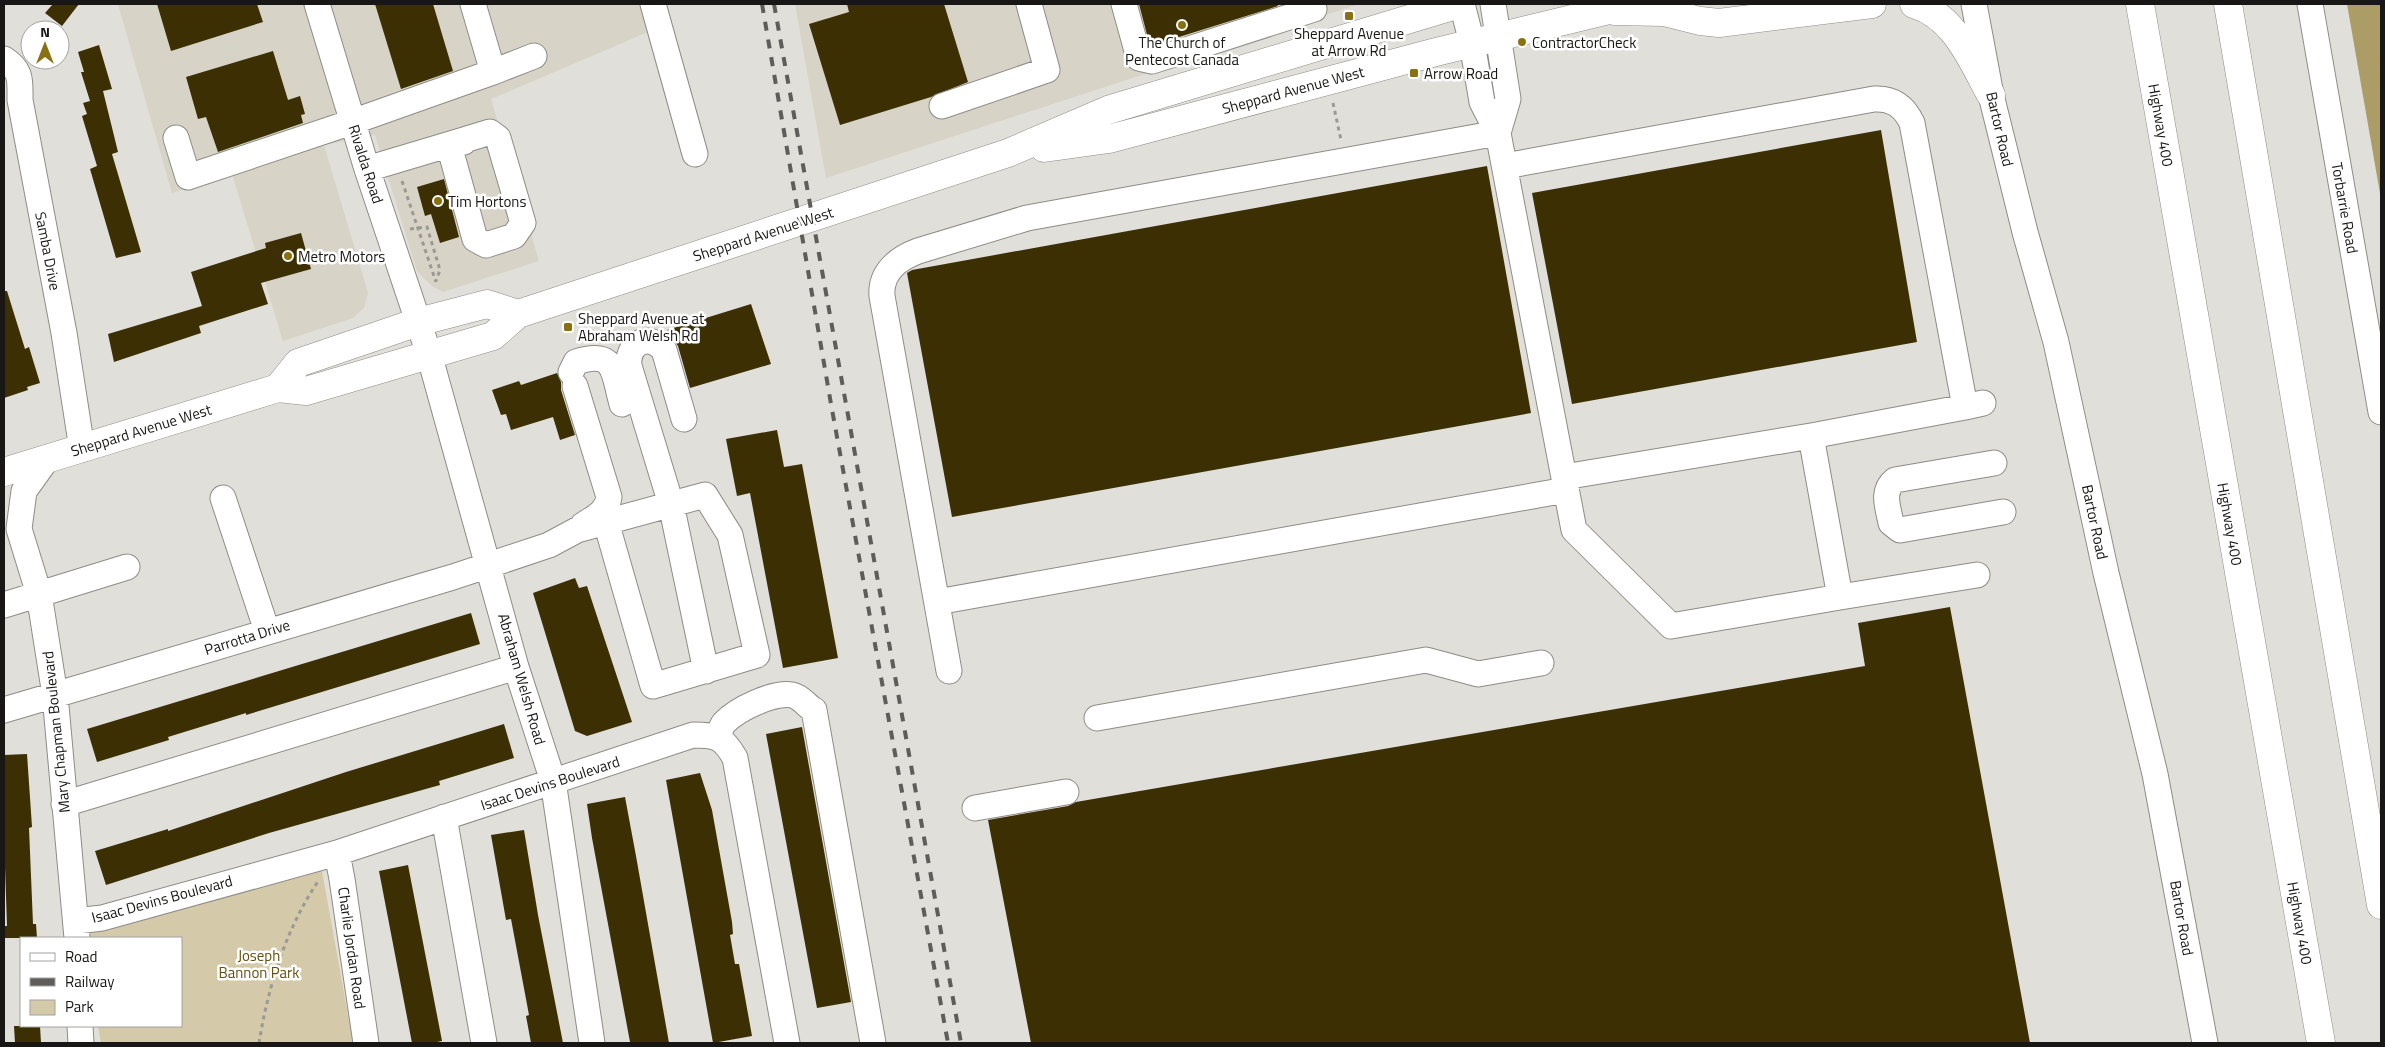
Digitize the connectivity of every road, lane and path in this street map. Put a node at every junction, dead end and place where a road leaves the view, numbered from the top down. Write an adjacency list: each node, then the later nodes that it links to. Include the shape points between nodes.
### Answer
1 (317, 4): 24 (street, Rivalda Road)
2 (473, 4): 20 (street)
3 (652, 4): 28 (street)
4 (1029, 4): 23 (street, via 1047,70)
5 (1124, 4): 14 (street, via 1139,58 1152,61)
6 (1461, 4): 16 (street); 17 (main road, Sheppard Avenue West)
7 (1493, 4): 16 (street)
8 (1872, 4): 15 (main road, Sheppard Avenue West, via 1719,23)
9 (1914, 4): 22 (main road, via 1934,12 1962,41)
10 (1974, 4): 22 (street, Bartor Road)
11 (2140, 4): 88 (main road, Highway 400)
12 (2228, 4): 77 (main road)
13 (2310, 4): 40 (street, Torbarrie Road)
14 (1314, 6): 17 (street)
15 (1622, 7): 16 (main road, Sheppard Avenue West)
16 (1485, 40): 25 (street, via 1482,102); 29 (main road, Sheppard Avenue West, via 1109,139)
17 (1325, 43): 29 (main road, Sheppard Avenue West, via 1108,110)
18 (534, 56): 20 (street)
19 (4, 59): 43 (street, Samba Drive, via 14,66 20,77 20,100 64,333)
20 (493, 72): 24 (street)
21 (1332, 95): 27 (path)
22 (1991, 95): 87 (street, Bartor Road, via 2056,342 2106,573 2155,774)
23 (942, 106)
24 (352, 122): 26 (street, via 188,177); 31 (street, Rivalda Road)
25 (1498, 133): 30 (street); 59 (street, via 1027,218 918,251 892,267 884,278 882,296)
26 (176, 138)
27 (1341, 140)
28 (696, 154)
29 (1008, 154): 36 (main road, Sheppard Avenue West)
30 (1504, 166): 42 (street, via 1874,99 1895,102 1912,123 1974,405); 47 (street)
31 (367, 168): 33 (street, via 456,142); 37 (street, Rivalda Road)
32 (400, 176): 34 (path)
33 (489, 225)
34 (419, 228): 34 (path, via 427,227 440,270 436,282); 35 (path)
35 (406, 230)
36 (518, 314): 37 (main road, via 488,304); 38 (main road, Sheppard Avenue West, via 492,336)
37 (418, 322): 38 (street, Abraham Welsh Road); 39 (main road, via 298,363)
38 (429, 354): 39 (main road, Sheppard Avenue West, via 306,391); 54 (street, Abraham Welsh Road)
39 (278, 388): 43 (main road, Sheppard Avenue West)
40 (2381, 412)
41 (684, 418): 49 (street, via 664,350 651,341 637,343 628,358 629,366)
42 (1812, 436): 47 (street); 58 (street)
43 (82, 449): 44 (main road, Sheppard Avenue West)
44 (47, 459): 46 (main road, Sheppard Avenue West); 51 (street, Mary Chapman Boulevard, via 24,491)
45 (1994, 463): 50 (street, via 1895,480 1885,492 1891,523 1900,530)
46 (4, 472)
47 (1565, 483): 58 (street, via 1574,530 1672,626); 59 (street)
48 (223, 498): 61 (street)
49 (663, 506): 52 (street); 53 (street, via 611,366 606,360 593,357 576,362 573,379 609,497 608,505 601,513); 64 (street); 64 (street, via 705,495 730,535 757,655)
50 (2003, 512)
51 (12, 520): 57 (street, Mary Chapman Boulevard)
52 (606, 522): 53 (street); 64 (street, via 654,686)
53 (577, 530): 54 (street, Parrotta Drive, via 549,545)
54 (489, 564): 61 (street, Parrotta Drive); 63 (street, Abraham Welsh Road)
55 (127, 567): 57 (street)
56 (1977, 575): 58 (street)
57 (39, 594): 60 (street); 66 (street, Mary Chapman Boulevard)
58 (1840, 597)
59 (937, 602): 65 (street)
60 (4, 604)
61 (267, 631): 66 (street, Parrotta Drive)
62 (1541, 663): 68 (street, via 1478,674 1426,660)
63 (516, 667): 70 (street, Abraham Welsh Road); 72 (street)
64 (706, 671)
65 (950, 671)
66 (55, 695): 67 (street, Parrotta Drive); 72 (street, Mary Chapman Boulevard)
67 (4, 710)
68 (1097, 718)
69 (718, 737): 70 (street, Isaac Devins Boulevard, via 693,735); 85 (street, via 727,744 735,758); 86 (street, via 722,724 734,714 764,699 792,695 814,710)
70 (553, 782): 74 (street, Isaac Devins Boulevard); 84 (street, Abraham Welsh Road)
71 (1066, 792): 73 (street)
72 (64, 804): 78 (street, Mary Chapman Boulevard)
73 (975, 808)
74 (444, 817): 75 (street, Isaac Devins Boulevard); 83 (street)
75 (336, 853): 78 (street, Isaac Devins Boulevard, via 102,918); 82 (street, Charlie Jordan Road)
76 (322, 876): 81 (path, via 305,901 279,962)
77 (2381, 905)
78 (77, 930)
79 (80, 1027): 80 (street)
80 (81, 1043)
81 (259, 1043)
82 (366, 1043)
83 (484, 1043)
84 (592, 1043)
85 (787, 1043)
86 (874, 1043)
87 (2205, 1043)
88 (2321, 1043)

